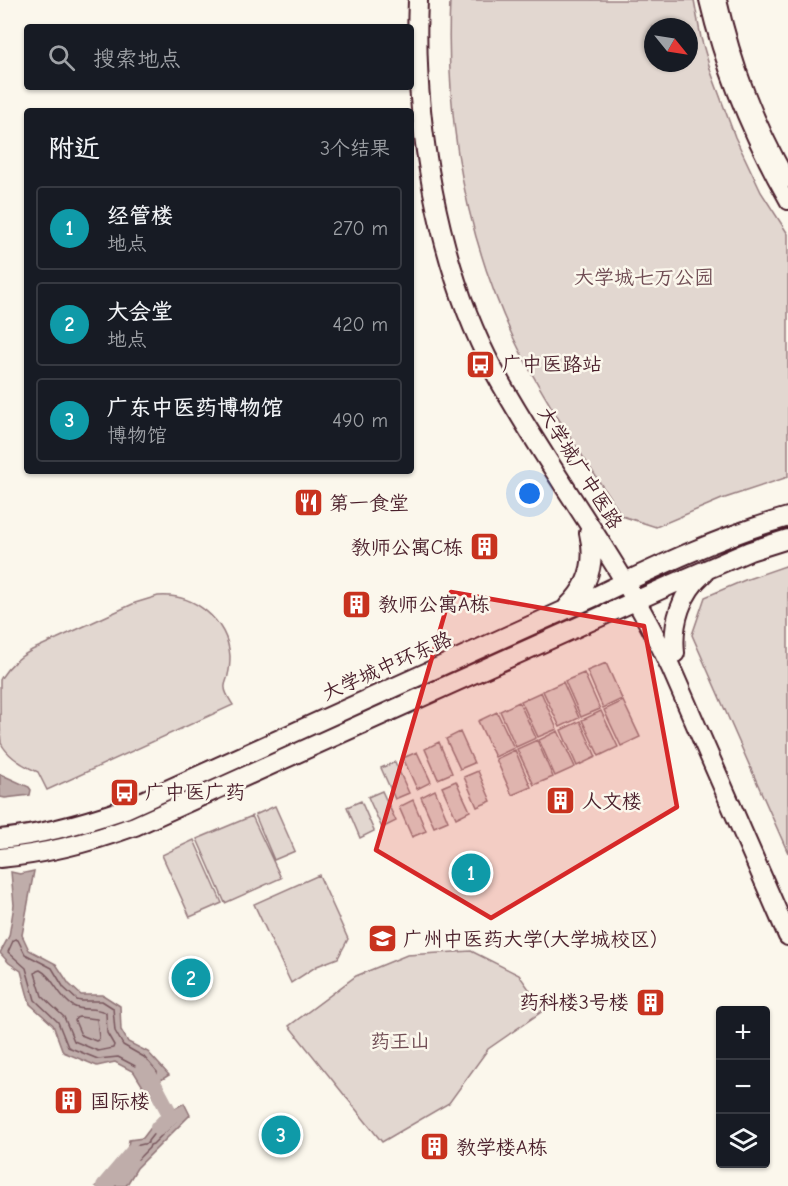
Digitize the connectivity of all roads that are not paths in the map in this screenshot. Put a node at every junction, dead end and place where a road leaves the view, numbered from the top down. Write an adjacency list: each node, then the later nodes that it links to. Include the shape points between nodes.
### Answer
1 (418, 0): 8 (main road, 大学城广中医路, via 423,130 453,271 494,372)
2 (427, 0): 11 (main road, 大学城广中医路, via 427,60 436,154 469,289 494,351)
3 (707, 0): 6 (street, via 739,105)
4 (719, 0): 5 (street, via 741,79)
5 (788, 180)
6 (788, 202)
7 (788, 517): 11 (main road, 大学城中环东路, via 726,537)
8 (586, 522): 11 (main road, 大学城广中医路); 13 (main road, via 592,547 590,573 578,595)
9 (788, 539): 10 (main road)
10 (708, 569): 12 (main road); 14 (main road, via 688,591 679,609)
11 (629, 580): 12 (main road, 大学城广中医路); 13 (main road, 大学城中环东路)
12 (640, 599): 14 (main road, 大学城广中医路, via 663,628); 16 (main road, via 135,826 64,848); 18 (main road, 大学城广中医路)
13 (561, 611): 15 (main road, 大学城中环东路, via 125,809 60,829)
14 (675, 652): 17 (main road, 大学城广中医路)
15 (0, 838)
16 (0, 858)
17 (788, 911)
18 (788, 936)

